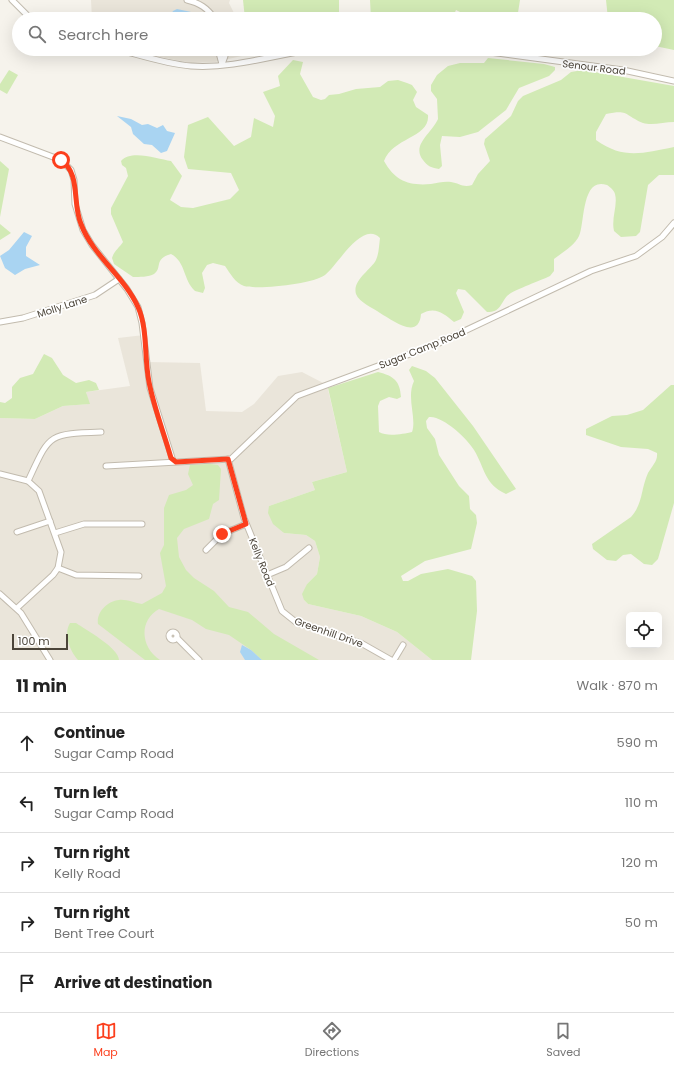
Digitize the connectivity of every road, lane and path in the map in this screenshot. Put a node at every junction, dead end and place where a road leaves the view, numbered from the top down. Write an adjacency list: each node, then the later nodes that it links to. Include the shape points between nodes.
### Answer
1 (12, 0): 4 (street)
2 (187, 0): 3 (street)
3 (197, 1): 5 (street)
4 (24, 12)
5 (209, 12)
6 (145, 56): 11 (street, via 182,65)
7 (220, 56): 11 (street)
8 (225, 56): 11 (street)
9 (272, 56): 11 (street)
10 (519, 56): 12 (street, Senour Road, via 623,70)
11 (222, 64)
12 (674, 81)
13 (0, 137): 15 (street, via 54,157 69,166 74,180 77,215 83,230)
14 (674, 223): 18 (street, Sugar Camp Road, via 662,237 636,256 591,272 437,344 297,396 234,457)
15 (119, 279): 16 (street, Molly Lane, via 95,295 24,318); 19 (street, via 141,314 150,388)
16 (0, 322)
17 (101, 432): 22 (street, via 67,434 53,438 43,449)
18 (228, 459): 19 (street); 25 (street, Kelly Road)
19 (173, 461): 20 (street)
20 (106, 466)
21 (0, 474): 22 (street)
22 (28, 481): 23 (street, via 42,494)
23 (50, 521): 26 (street); 27 (street)
24 (142, 524): 27 (street, via 84,524)
25 (246, 524): 29 (street, via 222,534); 31 (street, Kelly Road)
26 (17, 532)
27 (55, 533): 30 (street, via 61,552)
28 (309, 548): 31 (street, via 286,567)
29 (206, 550)
30 (58, 568): 32 (street, via 76,575); 35 (street)
31 (267, 575): 34 (street, Kelly Road)
32 (139, 576)
33 (0, 594): 35 (street)
34 (275, 596): 40 (street, Greenhill Drive, via 282,611 290,619 361,643)
35 (16, 608): 38 (street)
36 (177, 638): 39 (street)
37 (403, 645): 40 (street)
38 (50, 660)
39 (200, 660)
40 (392, 660)

